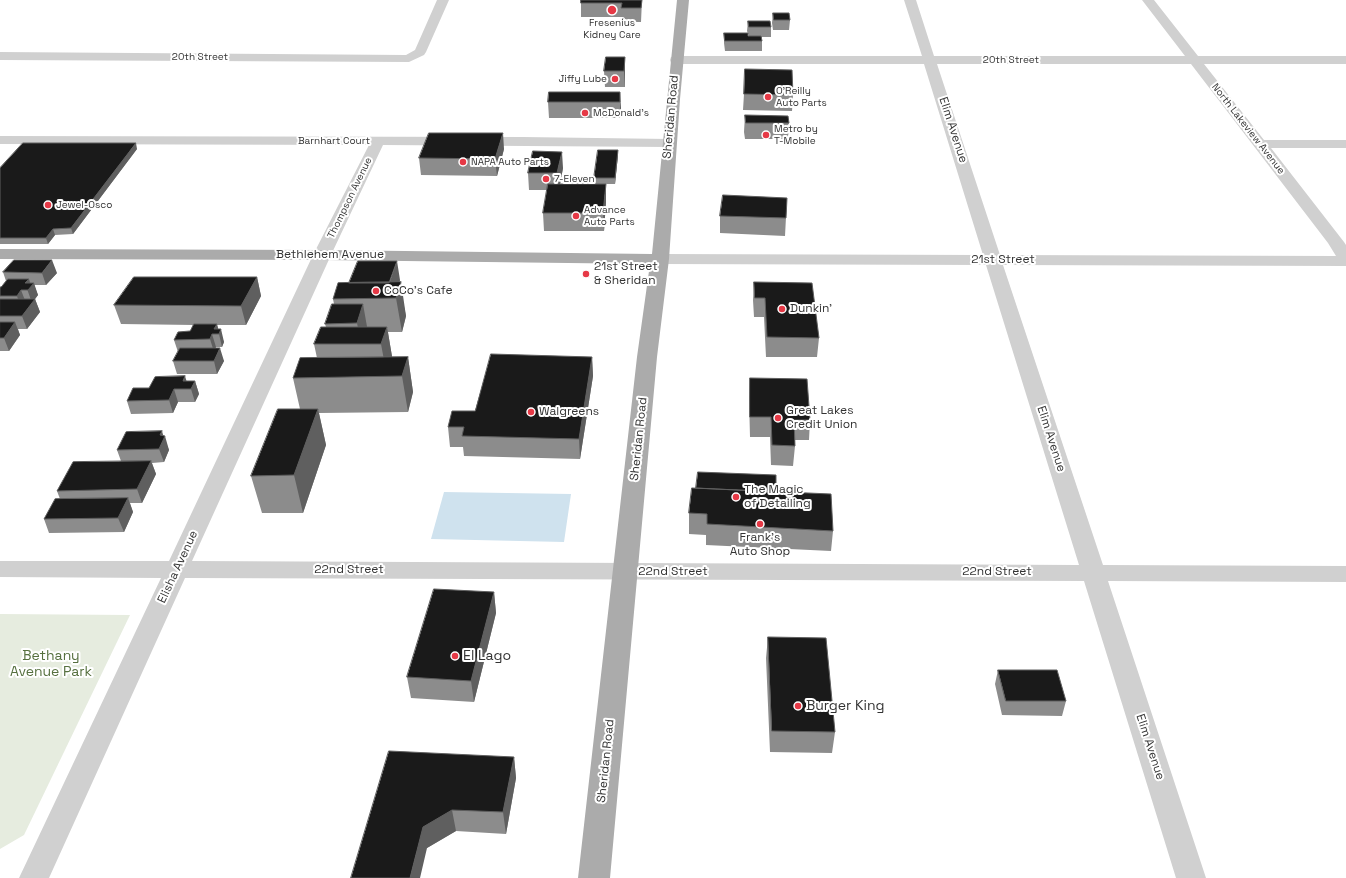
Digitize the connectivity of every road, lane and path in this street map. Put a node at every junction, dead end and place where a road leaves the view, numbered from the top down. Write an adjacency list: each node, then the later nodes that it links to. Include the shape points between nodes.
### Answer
1 (443, 0): 5 (street, 20th Street, via 420,52 409,58)
2 (683, 0): 7 (main road, Sheridan Road)
3 (910, 0): 6 (street, Elim Avenue)
4 (1148, 0): 8 (street, North Lakeview Avenue)
5 (0, 56)
6 (930, 59): 7 (street, 20th Street); 8 (street, 20th Street); 18 (street, Elim Avenue)
7 (676, 60): 12 (main road, Sheridan Road)
8 (1195, 60): 9 (street, 20th Street); 13 (street, North Lakeview Avenue)
9 (1346, 60)
10 (0, 140): 11 (street, Barnhart Court)
11 (378, 141): 12 (street, Barnhart Court); 16 (street, Thompson Avenue)
12 (669, 143): 17 (main road, Sheridan Road)
13 (1260, 144): 14 (street); 19 (street, North Lakeview Avenue, via 1336,242)
14 (1346, 144)
15 (0, 254): 16 (main road, Bethlehem Avenue)
16 (322, 255): 17 (main road, Bethlehem Avenue); 21 (street, Elisha Avenue)
17 (660, 259): 18 (street, 21st Street); 22 (main road, Sheridan Road, via 647,357)
18 (994, 260): 19 (street, 21st Street); 23 (street, Elim Avenue)
19 (1346, 260)
20 (0, 569): 21 (street, 22nd Street)
21 (177, 570): 22 (street, 22nd Street); 25 (street, Elisha Avenue)
22 (625, 572): 23 (street, 22nd Street); 26 (main road, Sheridan Road)
23 (1094, 573): 24 (street, 22nd Street); 27 (street, Elim Avenue)
24 (1346, 574)
25 (34, 878)
26 (594, 878)
27 (1191, 878)

